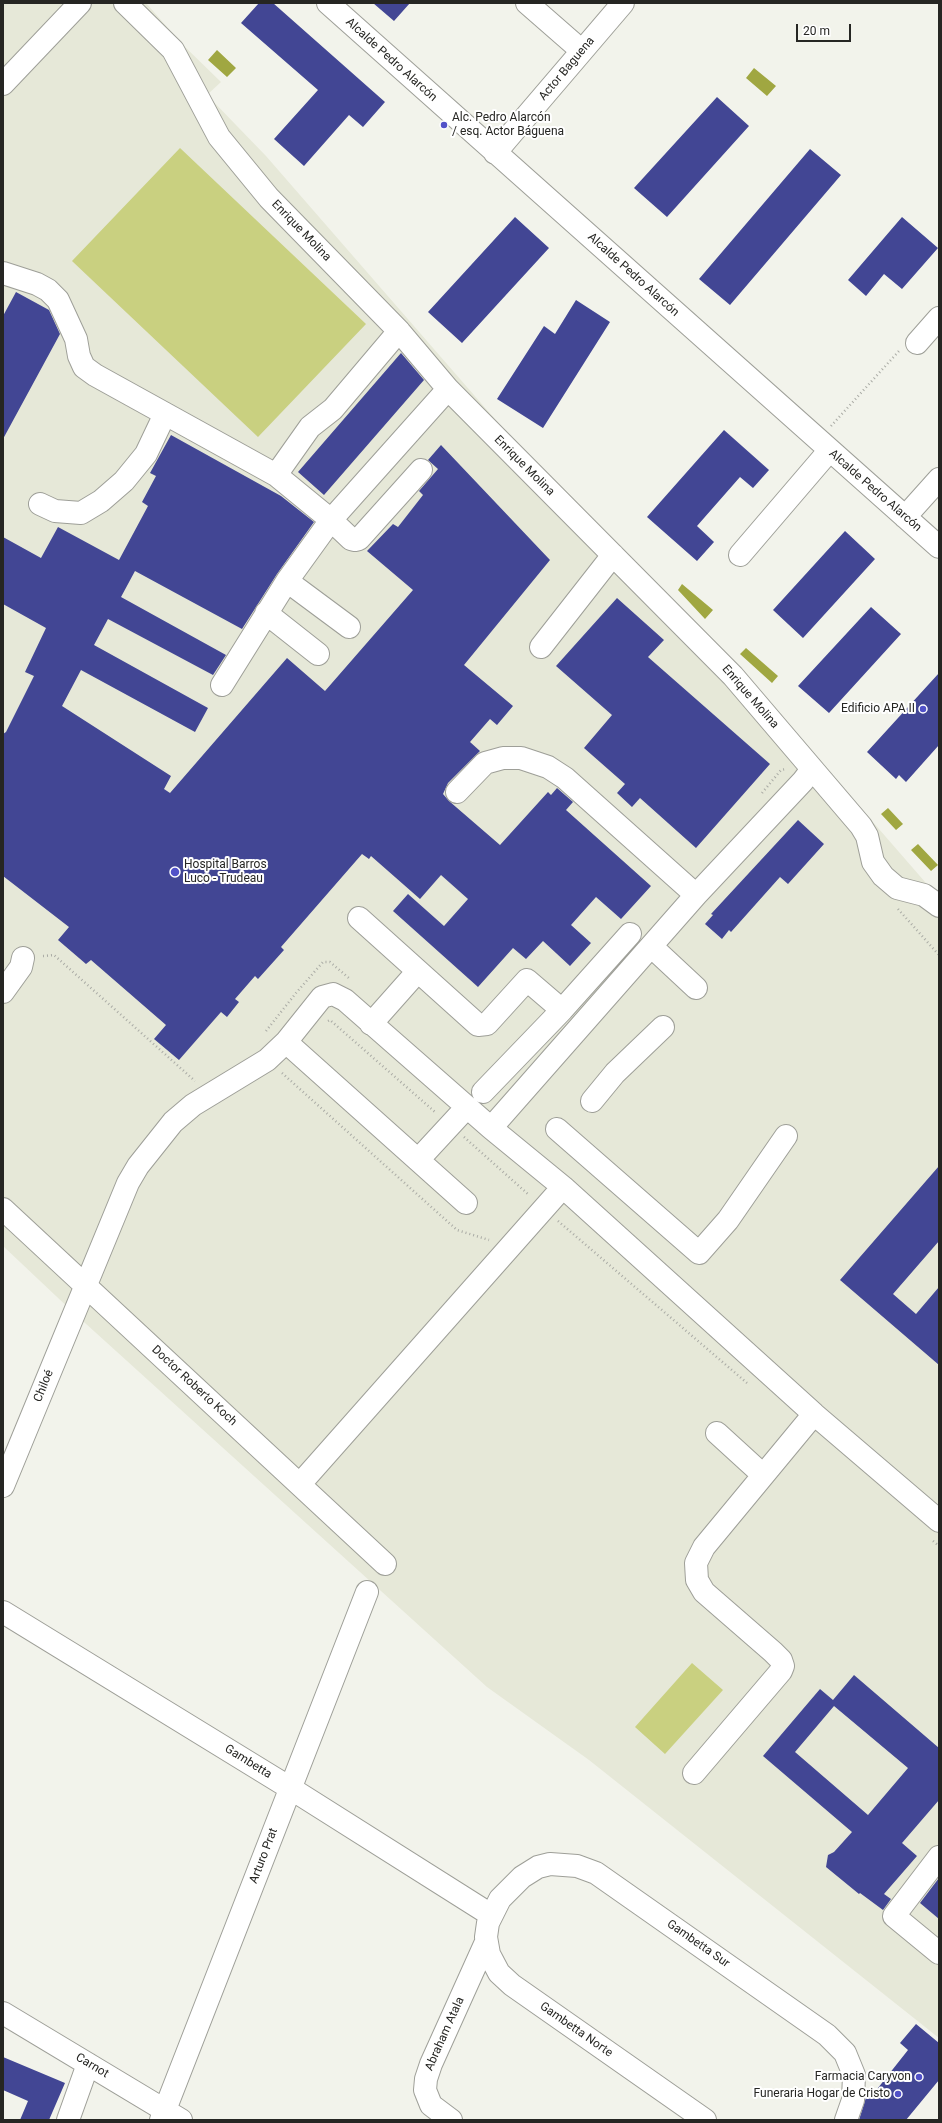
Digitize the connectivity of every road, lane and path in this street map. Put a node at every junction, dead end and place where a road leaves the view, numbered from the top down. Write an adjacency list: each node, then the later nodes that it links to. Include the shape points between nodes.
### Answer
1 (80, 3): 7 (street)
2 (125, 3): 11 (street, Enrique Molina, via 173,50 219,137 269,198)
3 (328, 3): 8 (street, Alcalde Pedro Alarcón)
4 (527, 3): 6 (street)
5 (623, 3): 6 (street, Actor Baguena)
6 (582, 51): 8 (street, Actor Baguena)
7 (3, 84)
8 (495, 153): 15 (street, Alcalde Pedro Alarcón)
9 (3, 273): 14 (street, via 37,284 58,300 76,339 84,367)
10 (939, 318): 12 (street)
11 (398, 332): 13 (street, Enrique Molina); 17 (street, via 333,408 310,427)
12 (917, 343): 15 (path, via 901,349)
13 (448, 389): 21 (street); 23 (street, Enrique Molina)
14 (165, 414): 17 (street); 19 (street, via 146,454 124,481 101,501 81,513 55,511)
15 (824, 445): 20 (street, Alcalde Pedro Alarcón); 24 (street)
16 (421, 470): 21 (street, via 359,539 351,539)
17 (276, 475): 21 (street)
18 (939, 479): 20 (street)
19 (40, 504)
20 (905, 517): 22 (street, Alcalde Pedro Alarcón)
21 (331, 520): 25 (street)
22 (939, 547)
23 (613, 555): 28 (street); 31 (street, Enrique Molina, via 733,676)
24 (740, 555)
25 (287, 581): 26 (street); 27 (street)
26 (266, 614): 29 (street); 30 (street)
27 (349, 627)
28 (540, 647)
29 (318, 654)
30 (222, 685)
31 (807, 775): 33 (path, via 788,769 782,770); 34 (street); 36 (street, Enrique Molina, via 862,826 873,862 883,876 897,888 924,895)
32 (457, 792): 34 (street, via 485,762 503,758 522,758 548,767 565,778)
33 (761, 794)
34 (696, 895): 39 (street)
35 (893, 904): 40 (path)
36 (939, 906)
37 (359, 918): 42 (street)
38 (630, 934): 45 (street)
39 (652, 947): 43 (street); 56 (street)
40 (939, 955)
41 (23, 958): 44 (street); 52 (path, via 54,955)
42 (418, 971): 45 (street, via 478,1025 487,1024 527,980); 47 (street)
43 (696, 988)
44 (3, 992)
45 (562, 1010): 51 (street)
46 (330, 1020): 55 (path)
47 (371, 1024): 49 (street, Chiloé, via 345,1000 333,994 322,997); 54 (street)
48 (663, 1027): 53 (street, via 615,1074)
49 (286, 1042): 50 (street, Chiloé); 59 (street)
50 (267, 1060): 52 (street, Chiloé); 64 (path, via 457,1230)
51 (483, 1092)
52 (211, 1094): 65 (street, Chiloé, via 173,1122 138,1166 128,1183)
53 (592, 1101)
54 (468, 1107): 55 (street); 56 (street)
55 (450, 1125): 59 (street); 63 (path)
56 (491, 1128): 60 (street)
57 (557, 1129): 58 (street, via 699,1253 728,1220)
58 (786, 1136)
59 (418, 1160): 61 (street)
60 (563, 1188): 63 (street); 67 (street)
61 (466, 1203)
62 (3, 1209): 65 (street, Doctor Roberto Koch)
63 (543, 1209): 64 (street); 66 (path)
64 (511, 1247): 70 (street)
65 (86, 1286): 70 (street, Doctor Roberto Koch); 71 (street, Chiloé)
66 (753, 1388)
67 (814, 1414): 69 (street); 72 (street)
68 (717, 1433): 69 (street)
69 (763, 1475): 77 (street, via 704,1547 696,1562 698,1580 704,1592 773,1652 783,1666)
70 (300, 1484): 74 (street, Doctor Roberto Koch)
71 (3, 1486)
72 (933, 1528): 73 (path)
73 (939, 1546)
74 (385, 1564)
75 (367, 1592): 78 (street, Arturo Prat)
76 (3, 1612): 78 (street, Gambetta)
77 (694, 1773)
78 (290, 1788): 80 (street, Gambetta); 85 (street, Arturo Prat)
79 (939, 1857): 82 (street, via 894,1916)
80 (491, 1915): 81 (street, Gambetta Norte, via 486,1931); 89 (street, Gambetta Sur, via 496,1904 512,1886 538,1868 550,1864 571,1865 602,1876 841,2048 852,2068 855,2084)
81 (486, 1942): 87 (street, Abraham Atala, via 426,2079 425,2090 431,2105); 88 (street, Gambetta Norte, via 495,1966 512,1985)
82 (939, 1953)
83 (3, 2013): 84 (street, Carnot)
84 (88, 2064): 85 (street, Carnot); 86 (street)
85 (169, 2117)
86 (68, 2120)
87 (452, 2120)
88 (705, 2120)
89 (846, 2120)

